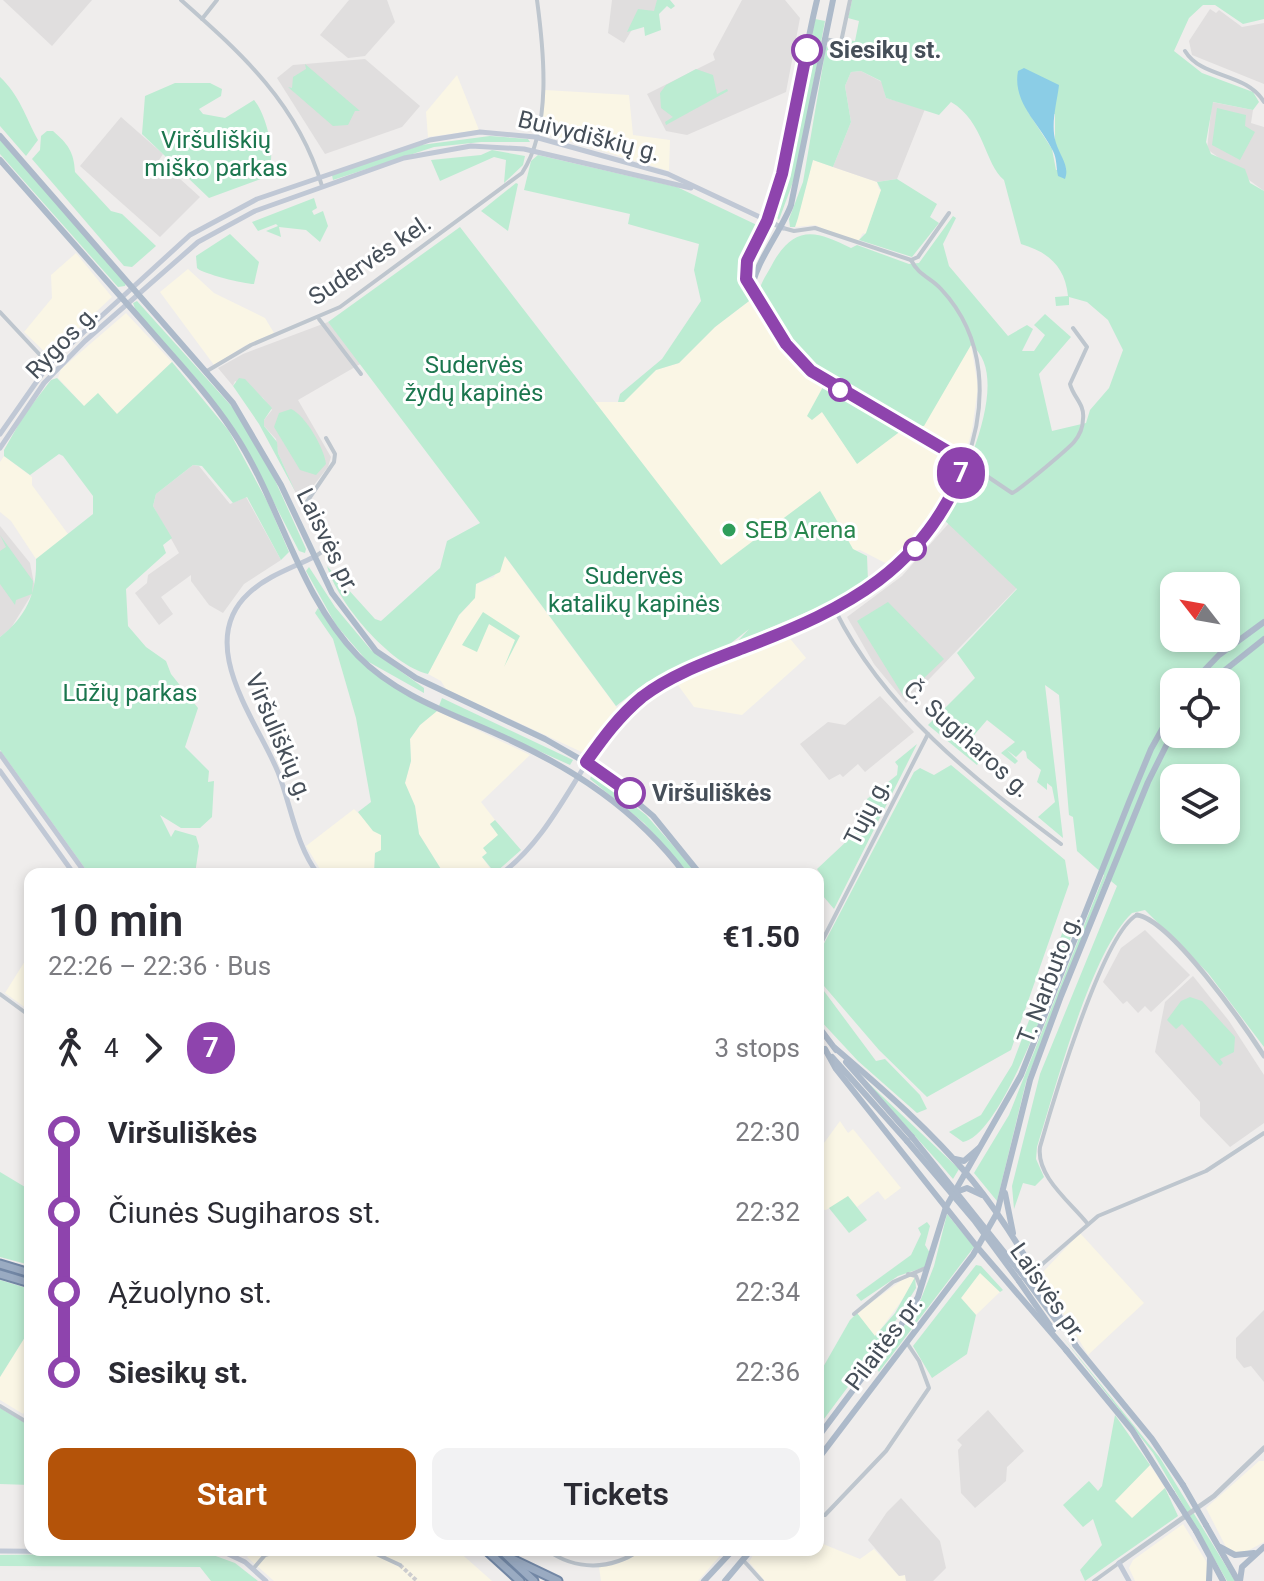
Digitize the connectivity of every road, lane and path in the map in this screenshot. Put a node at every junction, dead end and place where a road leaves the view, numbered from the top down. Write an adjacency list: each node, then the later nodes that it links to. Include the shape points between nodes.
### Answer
1 (181, 0): 7 (street)
2 (217, 0): 7 (street)
3 (537, 0): 12 (street, Sudervės kel., via 542,87)
4 (817, 0): 19 (main road, via 789,145)
5 (833, 0): 8 (main road)
6 (850, 0): 8 (street, via 841,42)
7 (202, 19): 15 (street, via 275,91 301,131)
8 (824, 39): 20 (main road, via 803,159)
9 (1185, 51): 10 (street, via 1200,64 1251,85)
10 (1264, 102)
11 (0, 136): 22 (main road, Laisvės pr.)
12 (535, 137): 13 (street, Sudervės kel.); 15 (main road, Buivydiškių g., via 454,135); 17 (main road, Buivydiškių g., via 668,174)
13 (531, 151): 16 (main road, Buivydiškių g., via 479,146 433,150); 17 (main road, Buivydiškių g.); 28 (street, Sudervės kel., via 518,177)
14 (0, 160): 25 (main road, Laisvės pr.)
15 (320, 177): 16 (street); 22 (main road, Buivydiškių g., via 211,222)
16 (322, 186): 24 (main road, Buivydiškių g., via 218,229)
17 (704, 191): 19 (main road, Buivydiškių g.)
18 (949, 213): 21 (street)
19 (767, 221): 20 (main road, Buivydiškių g.); 23 (main road, via 747,261)
20 (783, 228): 21 (street, via 815,228); 23 (main road)
21 (911, 260): 37 (street, via 923,278 942,290 972,334 981,393)
22 (132, 285): 24 (main road, Laisvės pr.); 25 (main road, Buivydiškių g.)
23 (752, 291): 37 (main road, via 786,344 811,371)
24 (138, 293): 26 (main road, Buivydiškių g.); 32 (main road, Laisvės pr.)
25 (120, 296): 26 (main road, Laisvės pr.); 30 (main road, Rygos g.)
26 (127, 303): 31 (main road, Rygos g.); 39 (main road, Laisvės pr., via 235,434)
27 (0, 312): 30 (street)
28 (319, 319): 32 (street, Sudervės kel., via 251,345); 33 (street)
29 (1073, 328): 37 (street, via 1087,347 1070,384 1083,407 1082,427 1071,445 1012,493)
30 (49, 364): 31 (street); 34 (main road, Rygos g.)
31 (55, 371): 36 (main road, Rygos g.)
32 (207, 371): 38 (main road, Laisvės pr., via 256,438)
33 (361, 374)
34 (0, 434)
35 (326, 438): 38 (street, via 334,462 306,501 326,549)
36 (0, 448)
37 (966, 462): 40 (main road, via 944,508 914,550 881,581)
38 (314, 557): 39 (main road, Viršuliškių g.); 45 (main road, Laisvės pr., via 368,643)
39 (299, 565): 46 (main road, Laisvės pr., via 356,654); 57 (main road, Viršuliškių g., via 244,598 231,619 228,641 236,686 274,764)
40 (835, 610): 47 (street, Č. Sugiharos g., via 876,680); 51 (main road, via 654,689 615,722)
41 (1264, 622): 43 (main road)
42 (1264, 639): 44 (main road)
43 (1207, 668)
44 (1228, 668)
45 (432, 687): 46 (main road); 51 (main road, Laisvės pr.)
46 (423, 701): 53 (main road, Laisvės pr.)
47 (928, 734): 54 (street, Č. Sugiharos g.); 62 (street, Tujų g.)
48 (1160, 735): 70 (main road, T. Narbuto g., via 1021,1075)
49 (1165, 748): 74 (main road, T. Narbuto g., via 1040,1053)
50 (0, 754): 56 (main road)
51 (586, 762): 53 (main road); 60 (main road, Laisvės pr., via 633,796)
52 (0, 771): 55 (main road)
53 (578, 775): 58 (main road, via 530,846); 59 (main road, Laisvės pr., via 623,807)
54 (1061, 844)
55 (70, 868)
56 (82, 868)
57 (314, 868)
58 (507, 868)
59 (679, 868)
60 (695, 868)
61 (1137, 915): 68 (street, via 1161,930 1202,972); 79 (street, via 1120,936 1086,1004 1039,1153 1044,1172)
62 (824, 937)
63 (0, 994): 64 (street)
64 (24, 1012)
65 (824, 1034): 66 (main road, Laisvės pr.)
66 (835, 1048): 71 (main road, Laisvės pr.); 72 (main road, Laisvės pr.)
67 (825, 1049): 71 (main road, Laisvės pr.); 77 (main road)
68 (1264, 1056)
69 (1264, 1133): 79 (street, via 1216,1166)
70 (989, 1136): 72 (main road, via 966,1160); 73 (main road, T. Narbuto g.)
71 (910, 1139): 90 (main road, Laisvės pr., bridge)
72 (951, 1156): 73 (main road, Laisvės pr.)
73 (966, 1173): 75 (main road, T. Narbuto g.); 76 (main road, Laisvės pr.)
74 (1005, 1181): 78 (main road, T. Narbuto g.); 82 (main road)
75 (952, 1197): 76 (main road, via 967,1188); 77 (main road, T. Narbuto g.)
76 (985, 1197): 78 (main road, Laisvės pr.)
77 (946, 1207): 80 (main road); 85 (main road, Pilaitės pr.)
78 (997, 1213): 81 (main road, T. Narbuto g.); 82 (main road, Laisvės pr.)
79 (1087, 1223): 87 (street)
80 (963, 1228): 81 (main road, via 975,1234); 83 (main road)
81 (988, 1232): 83 (main road, T. Narbuto g.)
82 (1015, 1239): 87 (main road, Laisvės pr.)
83 (978, 1248): 94 (main road, Pilaitės pr.); 96 (main road)
84 (0, 1264): 86 (highway)
85 (930, 1265): 89 (street); 92 (main road, Pilaitės pr.)
86 (24, 1271)
87 (1032, 1273): 95 (main road, Laisvės pr.)
88 (0, 1274): 91 (highway)
89 (902, 1276): 92 (street, via 916,1276); 93 (street)
90 (1022, 1279): 95 (main road, Laisvės pr.); 96 (main road, Laisvės pr.)
91 (24, 1281)
92 (921, 1291): 97 (main road, Pilaitės pr.)
93 (854, 1314)
94 (907, 1343): 98 (main road, Pilaitės pr.); 104 (street, via 929,1388 886,1451)
95 (1076, 1346): 105 (main road, Laisvės pr., bridge, via 1152,1439)
96 (1067, 1351): 109 (main road, Laisvės pr., bridge, via 1143,1445)
97 (873, 1364): 98 (main road, via 874,1372); 101 (main road, Pilaitės pr.)
98 (883, 1375): 103 (main road, Pilaitės pr.)
99 (0, 1406): 100 (street)
100 (24, 1420)
101 (824, 1429)
102 (1264, 1448): 122 (street, via 1204,1504)
103 (824, 1451)
104 (825, 1515)
105 (1217, 1544): 106 (main road, via 1235,1555); 136 (main road, Laisvės pr.)
106 (1261, 1549): 136 (main road, via 1242,1567)
107 (0, 1551): 108 (main road)
108 (24, 1551)
109 (1208, 1552): 134 (main road); 135 (main road, Laisvės pr.)
110 (231, 1556): 124 (main road)
111 (264, 1556): 124 (street)
112 (381, 1556): 123 (street)
113 (492, 1556): 125 (highway)
114 (508, 1556): 120 (highway)
115 (558, 1556): 116 (street, via 599,1566)
116 (630, 1556)
117 (727, 1556): 129 (main road)
118 (739, 1556): 121 (main road)
119 (746, 1556): 121 (main road)
120 (510, 1558): 127 (highway); 128 (highway)
121 (743, 1560): 130 (main road); 131 (street)
122 (1119, 1563): 132 (street); 133 (main road)
123 (400, 1565)
124 (253, 1569): 126 (main road)
125 (517, 1579)
126 (266, 1581)
127 (534, 1581)
128 (558, 1581)
129 (704, 1581)
130 (725, 1581)
131 (762, 1581)
132 (1094, 1581)
133 (1129, 1581)
134 (1209, 1581)
135 (1223, 1581)
136 (1239, 1581)

